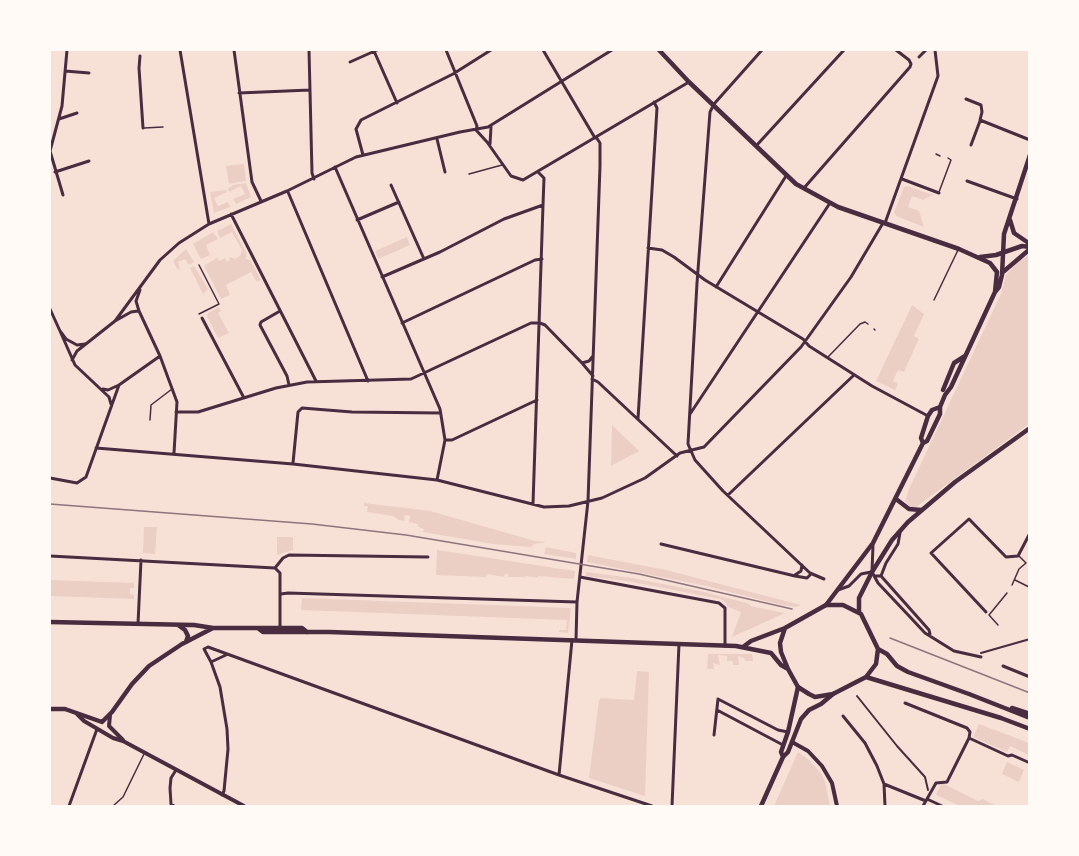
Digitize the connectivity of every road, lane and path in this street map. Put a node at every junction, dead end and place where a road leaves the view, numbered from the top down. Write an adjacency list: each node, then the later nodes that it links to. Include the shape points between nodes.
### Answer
1 (67, 50): 19 (street)
2 (180, 50): 73 (street)
3 (234, 50): 25 (street)
4 (309, 50): 24 (street)
5 (375, 50): 18 (street); 28 (street)
6 (446, 50): 20 (street)
7 (490, 50): 20 (street)
8 (543, 50): 22 (street)
9 (612, 50): 22 (street)
10 (762, 50): 29 (street)
11 (844, 50): 42 (street)
12 (896, 50): 60 (street, via 911,64)
13 (926, 50): 17 (street)
14 (935, 50): 57 (street, via 938,76)
15 (663, 52): 23 (main road)
16 (140, 56): 35 (street)
17 (919, 57)
18 (350, 62)
19 (65, 71): 21 (street); 31 (street)
20 (456, 72): 28 (street); 36 (street)
21 (89, 73)
22 (562, 81): 33 (street); 37 (street)
23 (689, 82): 27 (street); 29 (main road)
24 (310, 90): 25 (street); 56 (street)
25 (239, 93): 65 (street, via 252,182)
26 (966, 99): 32 (street, via 981,105)
27 (654, 102): 37 (street); 75 (street, via 657,108)
28 (397, 103): 44 (street, via 359,123)
29 (714, 104): 42 (main road); 82 (street, via 709,118)
30 (77, 113): 31 (street)
31 (59, 119): 51 (street, via 50,151)
32 (980, 120): 39 (street); 40 (street)
33 (492, 126): 36 (street); 41 (street)
34 (163, 127): 35 (lane)
35 (143, 128)
36 (476, 130): 38 (street); 41 (street)
37 (596, 137): 53 (street); 103 (street, via 601,147)
38 (437, 139): 44 (street); 52 (street)
39 (1029, 140)
40 (971, 145)
41 (490, 146): 49 (street)
42 (756, 147): 55 (main road)
43 (936, 154): 46 (lane)
44 (363, 155): 50 (street)
45 (1029, 155): 64 (main road)
46 (940, 156)
47 (948, 158): 62 (lane, via 951,160)
48 (88, 160): 51 (street)
49 (502, 165): 53 (street, via 518,180); 54 (lane)
50 (335, 168): 56 (street); 70 (street)
51 (55, 172): 63 (street)
52 (445, 172)
53 (538, 172): 68 (street, via 544,178)
54 (469, 174)
55 (786, 176): 60 (main road); 86 (street)
56 (314, 179): 61 (street)
57 (902, 179): 62 (street); 72 (street)
58 (968, 181): 64 (street)
59 (391, 185): 66 (street)
60 (804, 188): 67 (main road)
61 (287, 191): 65 (street); 111 (street)
62 (939, 193)
63 (63, 195)
64 (1017, 198): 71 (main road)
65 (261, 201): 69 (street)
66 (399, 202): 70 (street); 79 (street)
67 (830, 203): 72 (main road); 92 (street)
68 (543, 205): 79 (street, via 504,219); 80 (street)
69 (231, 214): 73 (street); 91 (street)
70 (357, 220): 84 (street)
71 (1010, 220): 74 (main road, via 1014,233); 77 (main road)
72 (884, 223): 76 (main road); 100 (street)
73 (209, 224): 85 (street, via 174,247)
74 (1029, 246): 77 (main road); 83 (main road)
75 (648, 248): 82 (street, via 662,250); 124 (street)
76 (959, 249): 78 (main road); 88 (lane)
77 (1003, 252): 78 (main road); 83 (main road)
78 (978, 257): 87 (main road, via 996,270)
79 (424, 259): 84 (street)
80 (542, 259): 96 (street); 97 (street)
81 (199, 265): 93 (lane, via 219,304)
82 (698, 273): 86 (street); 122 (street)
83 (1002, 275): 87 (main road)
84 (382, 277): 96 (street)
85 (141, 286): 90 (street, via 136,301); 95 (street)
86 (716, 287): 92 (street)
87 (995, 292): 119 (main road)
88 (934, 300)
89 (50, 309): 99 (street)
90 (139, 311): 95 (street); 102 (street)
91 (280, 311): 110 (street); 113 (street, via 260,326)
92 (758, 312): 100 (street); 122 (street)
93 (199, 314)
94 (202, 318): 116 (street)
95 (115, 321): 101 (street)
96 (402, 323): 107 (street)
97 (540, 323): 106 (street); 107 (street, via 531,322); 117 (street)
98 (868, 324): 104 (lane, via 860,324)
99 (60, 332): 101 (street, via 73,344); 105 (street)
100 (805, 342): 104 (street); 130 (street, via 704,447)
101 (86, 343): 105 (street)
102 (160, 356): 112 (street); 115 (street)
103 (593, 356): 106 (street); 109 (street)
104 (828, 358): 108 (street)
105 (72, 360): 114 (street)
106 (582, 363): 109 (street)
107 (424, 373): 111 (street, via 407,379); 121 (street)
108 (854, 375): 123 (street); 136 (street)
109 (592, 377): 124 (street); 138 (street)
110 (316, 381): 111 (street); 113 (street)
111 (368, 381)
112 (119, 385): 114 (street); 118 (street)
113 (289, 385): 116 (street)
114 (101, 389): 118 (street)
115 (172, 389): 120 (street); 125 (lane, via 151,405)
116 (244, 398): 120 (street, via 198,412)
117 (537, 400): 127 (street); 139 (street)
118 (111, 406): 129 (street)
119 (940, 407): 123 (main road); 128 (main road, via 936,423)
120 (176, 412): 131 (street)
121 (440, 413): 127 (street); 133 (street, via 302,408 298,412)
122 (689, 415): 130 (street)
123 (928, 416): 128 (main road)
124 (638, 419): 132 (street)
125 (150, 420)
126 (1029, 428): 140 (main road)
127 (445, 440): 135 (street)
128 (923, 443): 137 (main road)
129 (96, 448): 131 (street); 134 (street, via 83,481)
130 (690, 452): 132 (street); 136 (street)
131 (174, 453): 133 (street)
132 (677, 456): 138 (street, via 633,484)
133 (293, 464): 135 (street)
134 (50, 478)
135 (437, 480): 139 (street)
136 (728, 495): 149 (street)
137 (896, 499): 140 (main road, via 909,509); 143 (main road)
138 (588, 501): 139 (street, via 557,507); 153 (street)
139 (533, 504)
140 (921, 510): 141 (main road)
141 (900, 531): 152 (main road); 155 (street, via 898,544)
142 (1029, 533): 145 (street)
143 (873, 543): 152 (street); 160 (main road)
144 (661, 544): 154 (street)
145 (1018, 555): 157 (lane, via 1026,563); 166 (street, via 1004,556 969,519 931,553)
146 (50, 556): 148 (street)
147 (428, 557): 150 (street, via 290,555)
148 (141, 560): 150 (street); 168 (street)
149 (802, 565): 151 (street); 154 (street)
150 (275, 568): 162 (street, via 280,573)
151 (811, 574): 154 (street, via 807,578); 156 (street)
152 (873, 574): 155 (street); 160 (street, via 861,574 849,586); 165 (main road, via 859,598); 176 (street)
153 (581, 575): 163 (street); 181 (street, via 722,604)
154 (795, 576)
155 (881, 576): 176 (street, via 929,630)
156 (824, 579)
157 (1015, 580): 158 (lane); 159 (lane)
158 (1012, 585)
159 (1029, 587)
160 (837, 590): 164 (main road)
161 (1007, 593): 166 (lane)
162 (280, 594): 163 (street); 171 (street)
163 (577, 602): 178 (street)
164 (826, 604): 165 (main road, via 843,604); 174 (main road)
165 (859, 611): 183 (main road)
166 (987, 614): 170 (lane)
167 (50, 622): 168 (main road)
168 (138, 624): 169 (main road)
169 (177, 625): 172 (main road); 179 (main road, via 185,630)
170 (998, 625)
171 (280, 627): 173 (main road); 175 (main road, via 302,628)
172 (213, 628): 173 (main road); 179 (main road)
173 (259, 628): 175 (main road, via 263,632)
174 (785, 628): 182 (main road); 188 (main road, via 780,643)
175 (307, 632): 178 (main road)
176 (930, 636): 185 (street, via 954,651)
177 (1029, 639): 185 (street)
178 (574, 640): 180 (main road); 213 (street)
179 (186, 642): 197 (main road, via 149,666)
180 (679, 645): 181 (main road); 223 (street)
181 (725, 646): 182 (main road)
182 (743, 647): 188 (main road, via 771,653)
183 (878, 649): 189 (main road, via 876,664); 200 (main road, via 908,672)
184 (227, 655): 186 (street); 186 (street, via 212,647 204,649); 213 (street)
185 (977, 656)
186 (211, 662): 216 (street, via 228,729)
187 (1002, 667): 190 (street)
188 (788, 669): 191 (main road)
189 (866, 677): 192 (main road); 202 (main road)
190 (1029, 677)
191 (798, 687): 192 (main road, via 815,697); 203 (main road)
192 (833, 694): 207 (main road, via 805,714)
193 (857, 696): 215 (street, via 925,777)
194 (905, 703): 205 (street, via 967,728)
195 (50, 709): 198 (main road)
196 (717, 710): 203 (street, via 718,699); 204 (street); 208 (street)
197 (112, 712): 198 (main road, via 99,722); 206 (street, via 109,726)
198 (76, 713): 201 (street)
199 (843, 716): 214 (street, via 868,748)
200 (1029, 716)
201 (97, 729): 206 (street); 218 (street)
202 (1028, 729)
203 (788, 732): 208 (main road)
204 (714, 735)
205 (969, 738): 211 (street); 217 (street, via 947,782 936,783)
206 (123, 741): 209 (street)
207 (792, 742): 210 (main road); 225 (street, via 822,766 832,783)
208 (783, 745): 210 (main road)
209 (145, 752): 212 (street); 219 (lane, via 123,797)
210 (783, 757): 224 (main road)
211 (1029, 763)
212 (176, 770): 216 (street); 220 (street, via 170,788)
213 (559, 775): 222 (street)
214 (884, 784): 217 (street); 226 (street)
215 (928, 790)
216 (222, 795): 221 (street)
217 (926, 800): 227 (street); 228 (street)
218 (69, 807)
219 (113, 807)
220 (174, 807)
221 (244, 807)
222 (652, 807)
223 (672, 807)
224 (761, 807)
225 (837, 807)
226 (885, 807)
227 (923, 807)
228 (942, 807)

